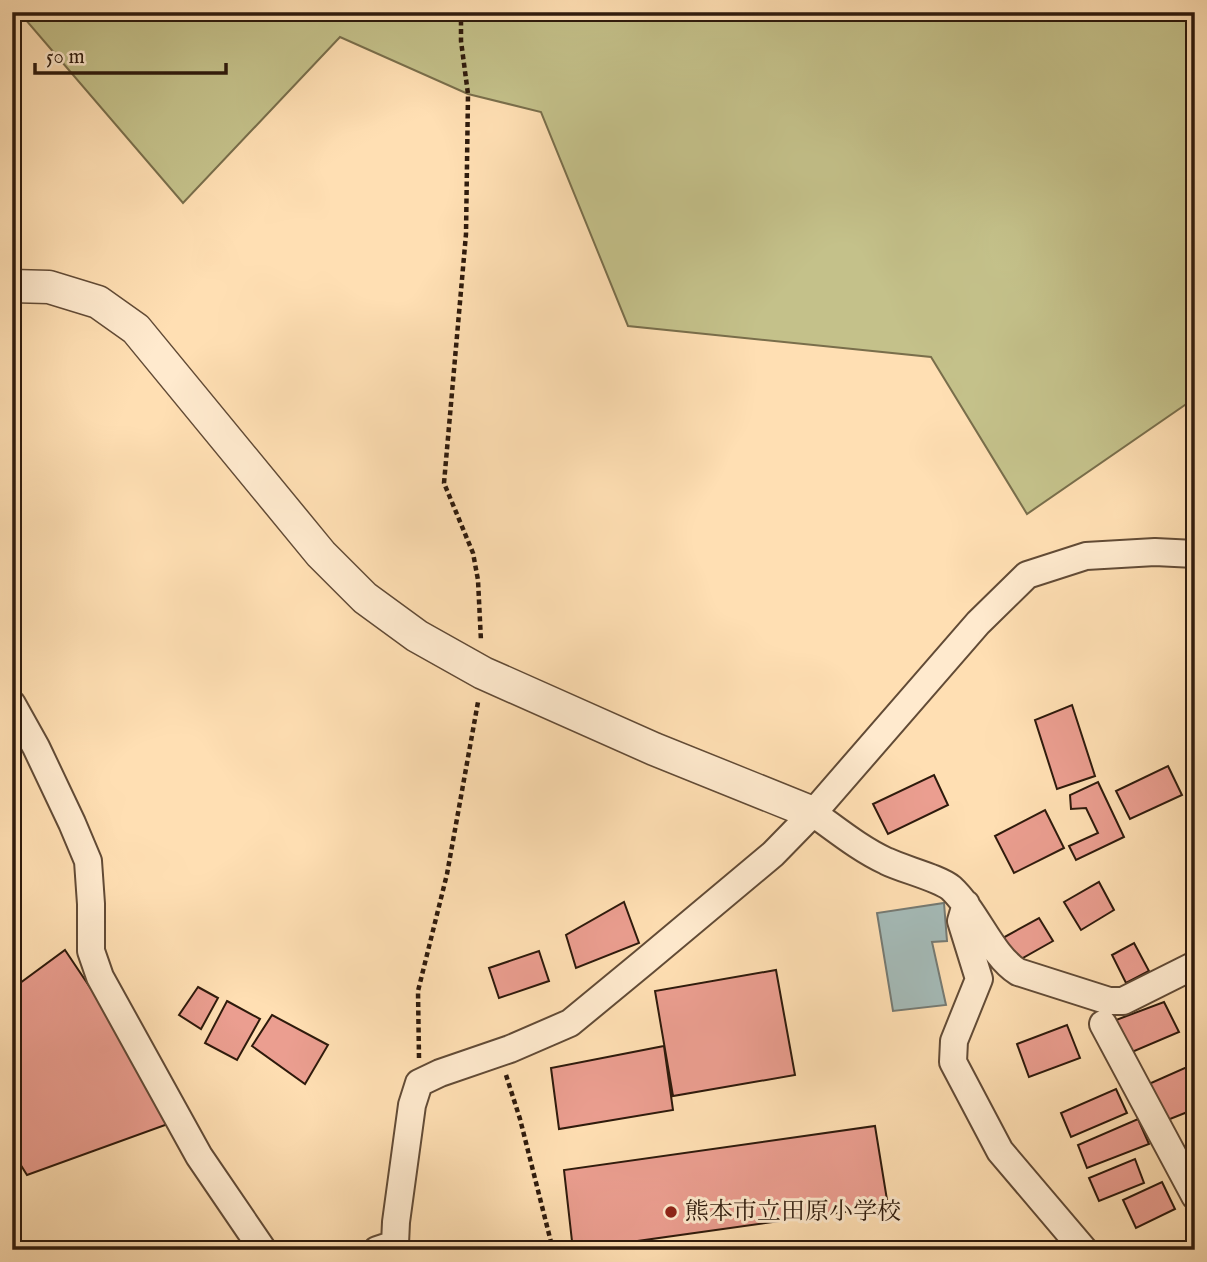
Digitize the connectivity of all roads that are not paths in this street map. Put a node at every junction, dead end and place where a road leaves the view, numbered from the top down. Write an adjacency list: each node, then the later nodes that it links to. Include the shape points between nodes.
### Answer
1 (12, 286): 4 (street, via 49,287 98,302 136,329 312,544 365,598 417,636 483,673)
2 (1195, 554): 4 (street, via 1086,556 1027,575 978,623)
3 (12, 704): 10 (street, via 88,861 91,951 100,977 199,1156)
4 (814, 813): 5 (street, via 884,861 948,886); 9 (street, via 773,854 570,1023 419,1083)
5 (966, 904): 6 (street, via 1007,965 1110,1001 1123,1001); 11 (street, via 961,921 979,979 954,1041 953,1062 1000,1151)
6 (1195, 965)
7 (1103, 1024): 8 (street)
8 (1195, 1196)
9 (390, 1248)
10 (263, 1250)
11 (1084, 1250)

